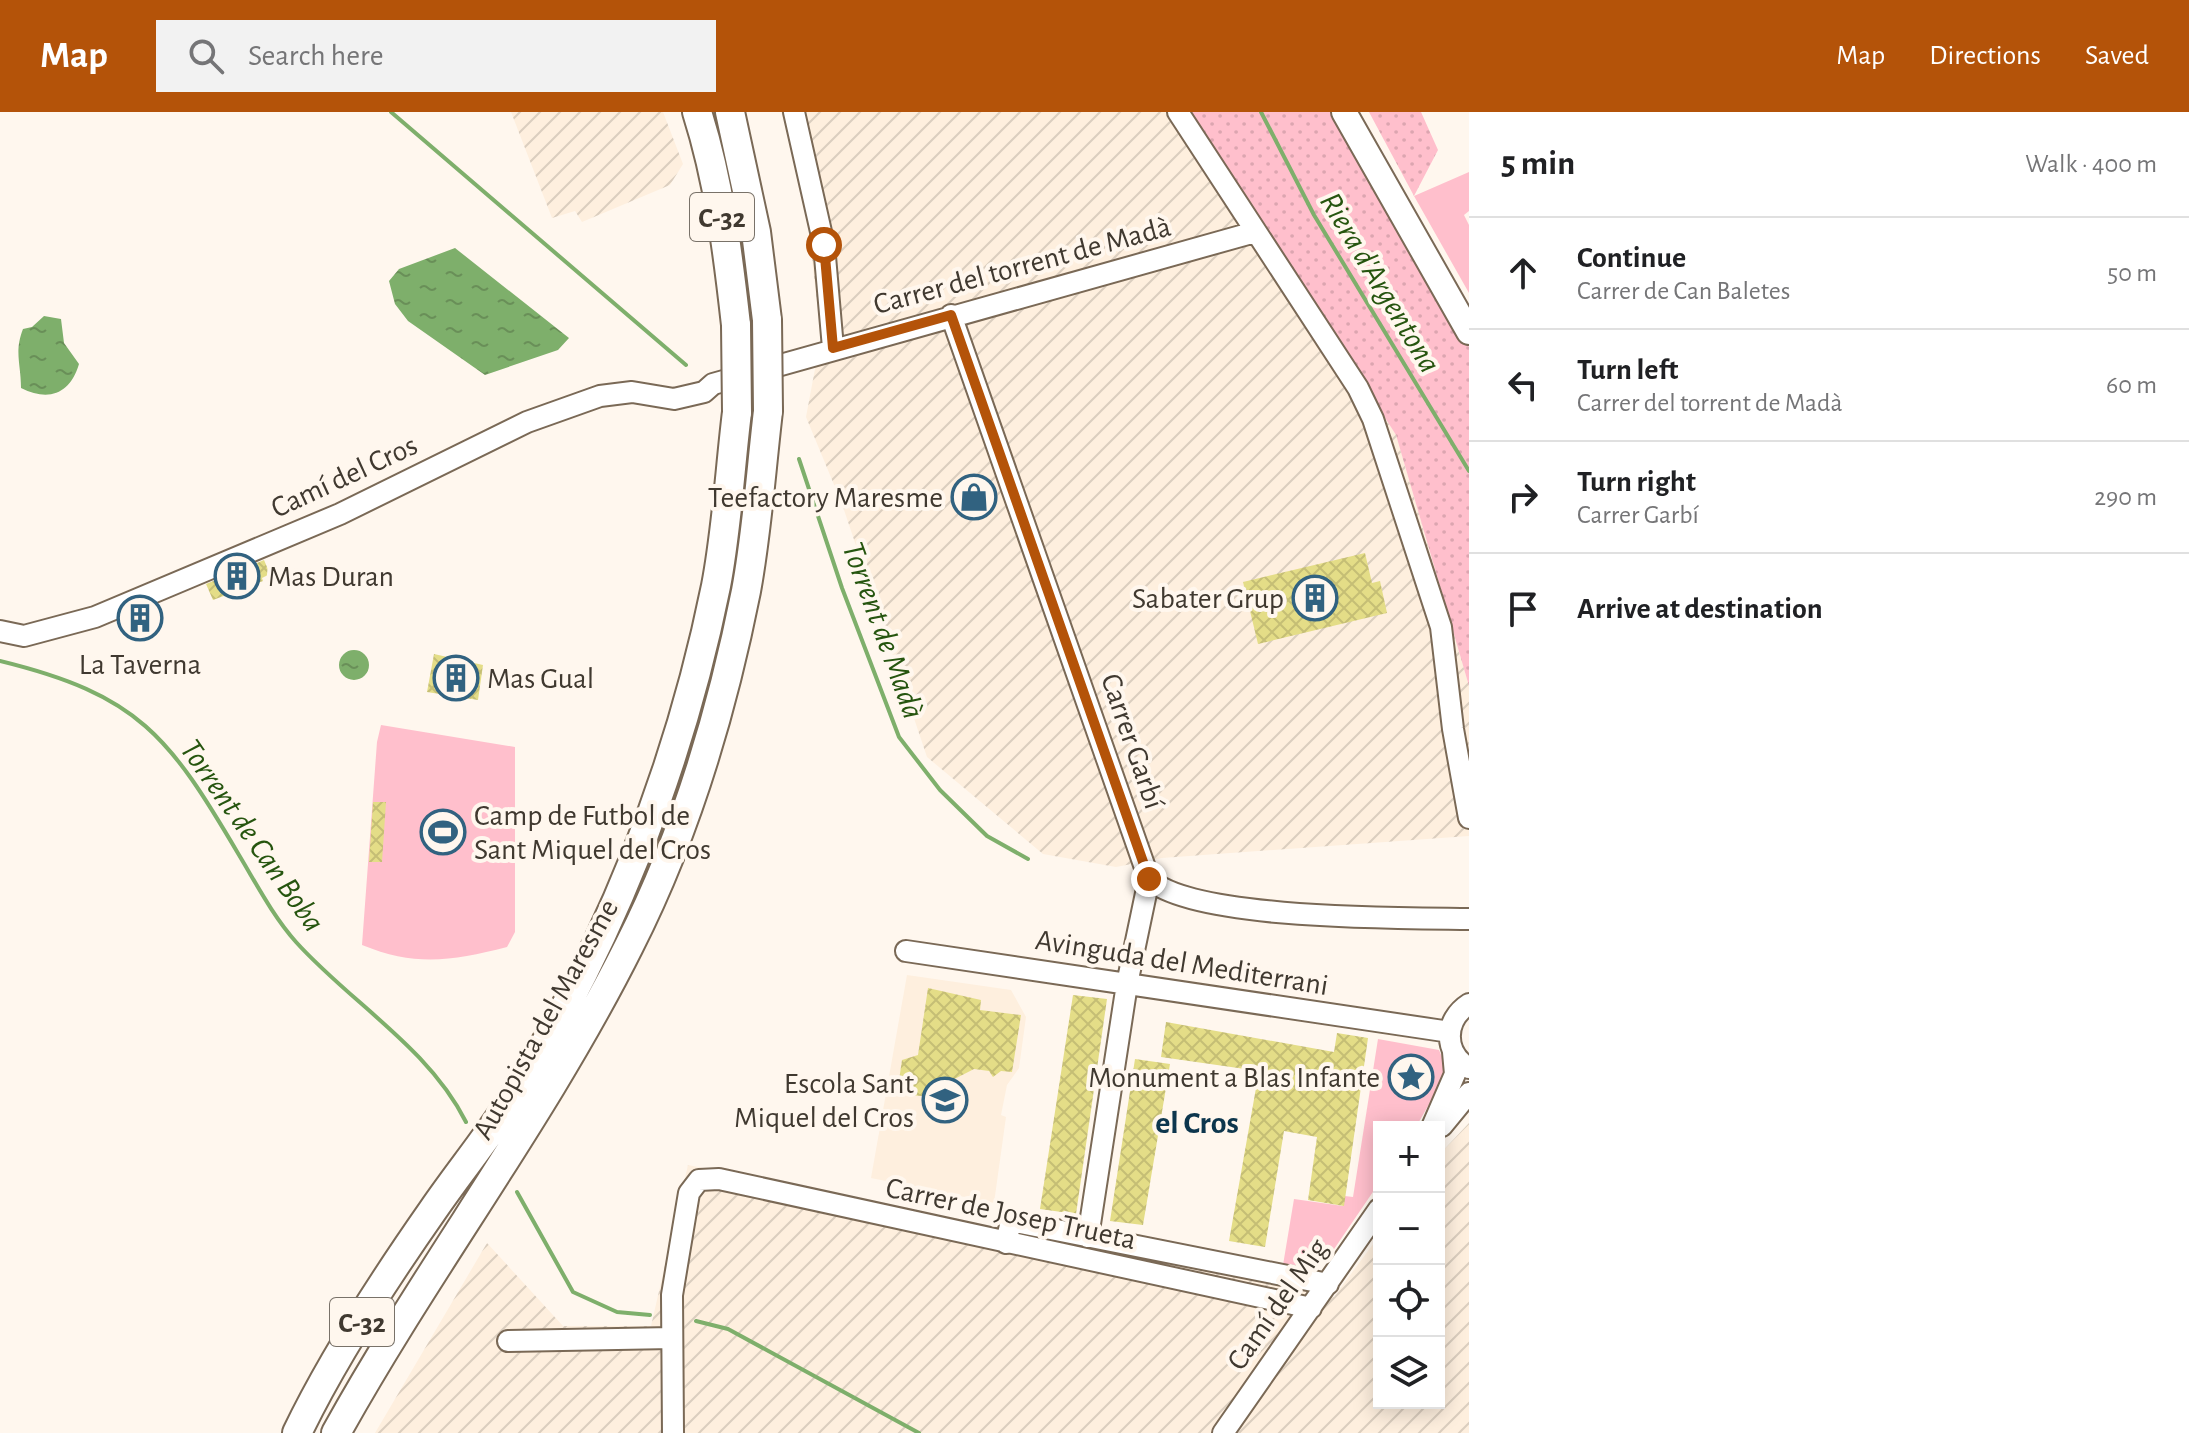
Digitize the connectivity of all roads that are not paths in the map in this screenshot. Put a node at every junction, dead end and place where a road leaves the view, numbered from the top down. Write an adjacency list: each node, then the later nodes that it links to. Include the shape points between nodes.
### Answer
1 (697, 112): 35 (highway, Autopista del Maresme / C-32, bridge, via 727,240 736,325 737,412 716,585 682,721 639,849 560,1016)
2 (730, 112): 34 (highway, Autopista del Maresme / C-32, bridge, via 756,232 767,320 768,411 746,589 714,725 669,856 586,1029)
3 (794, 112): 11 (street, via 824,245)
4 (1178, 112): 7 (street)
5 (1344, 112): 10 (main road)
6 (1352, 112): 9 (main road)
7 (1255, 232): 8 (street, Carrer del torrent de Madà); 14 (street, via 1373,419 1441,627)
8 (951, 315): 11 (street, Carrer del torrent de Madà); 15 (street, Carrer Garbí)
9 (1469, 319)
10 (1469, 332)
11 (833, 348): 12 (street, Carrer del torrent de Madà)
12 (713, 384): 13 (street, Camí del Cros, via 704,392 674,399 632,392 586,401 527,422 340,514 95,617 24,636)
13 (0, 631)
14 (1469, 818)
15 (1149, 879): 16 (street, via 1178,895 1272,912); 18 (street)
16 (1469, 919)
17 (906, 951): 18 (street, Avinguda del Mediterrani)
18 (1127, 984): 20 (street, Avinguda del Mediterrani); 28 (street)
19 (1469, 1004): 20 (street, via 1454,1017)
20 (1451, 1042): 21 (street); 24 (street, via 1455,1074)
21 (1469, 1068)
22 (1469, 1093): 25 (street)
23 (1469, 1118): 26 (street)
24 (1440, 1121)
25 (1443, 1121)
26 (1445, 1125)
27 (1373, 1218): 30 (street, Camí del Mig)
28 (1088, 1237): 29 (street, via 1011,1221); 30 (street)
29 (1006, 1243): 31 (street, Carrer de Josep Trueta); 32 (street, Carrer de Josep Trueta, via 719,1179 699,1180 689,1193 677,1256)
30 (1328, 1284): 31 (street, Camí del Mig)
31 (1311, 1308): 39 (street, Camí del Mig)
32 (672, 1338): 33 (street); 38 (street)
33 (508, 1341)
34 (374, 1365): 36 (highway, C-32); 37 (highway, via 373,1395)
35 (295, 1431)
36 (336, 1433)
37 (355, 1433)
38 (673, 1433)
39 (1223, 1433)

